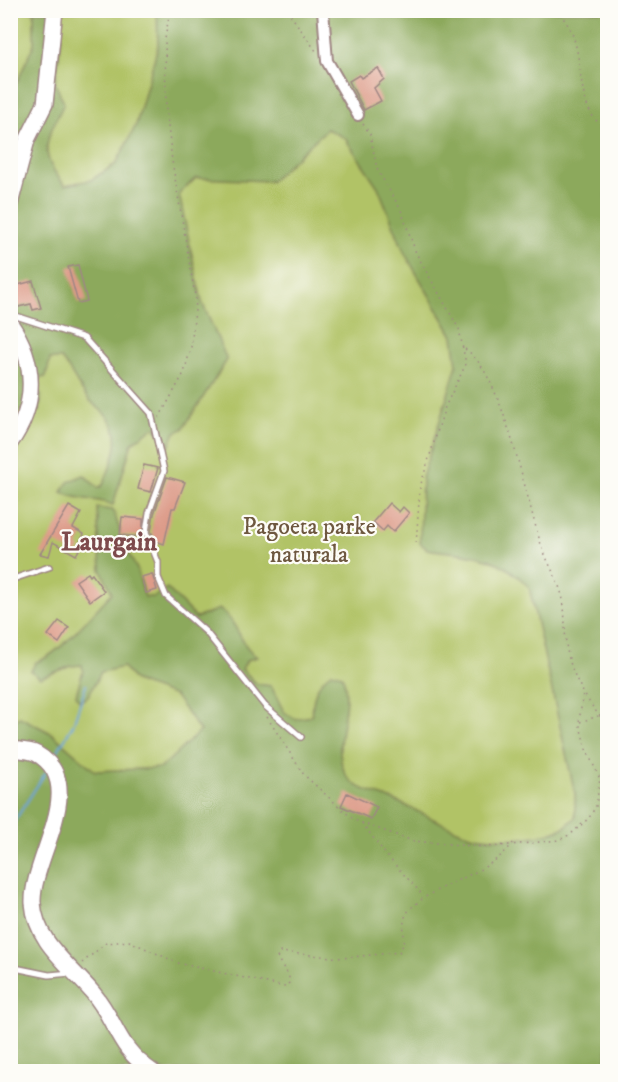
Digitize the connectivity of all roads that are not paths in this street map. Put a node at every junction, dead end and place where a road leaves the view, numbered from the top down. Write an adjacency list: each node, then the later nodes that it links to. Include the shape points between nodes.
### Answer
1 (55, 10): 4 (main road, via 45,104 27,140)
2 (323, 10): 3 (street, via 327,61)
3 (358, 115)
4 (10, 204)
5 (10, 314): 10 (lane, via 84,338 151,413 164,471 146,532 166,596 200,626 265,706)
6 (10, 323): 7 (main road, via 26,351 31,395 26,414)
7 (10, 443)
8 (49, 567): 9 (lane)
9 (10, 580)
10 (301, 736)
11 (10, 749): 13 (main road, via 36,753 57,777 60,797 35,882 33,903 38,927 49,946)
12 (10, 967): 13 (lane, via 49,975)
13 (75, 973): 14 (main road, via 94,994 133,1057)
14 (153, 1071)

